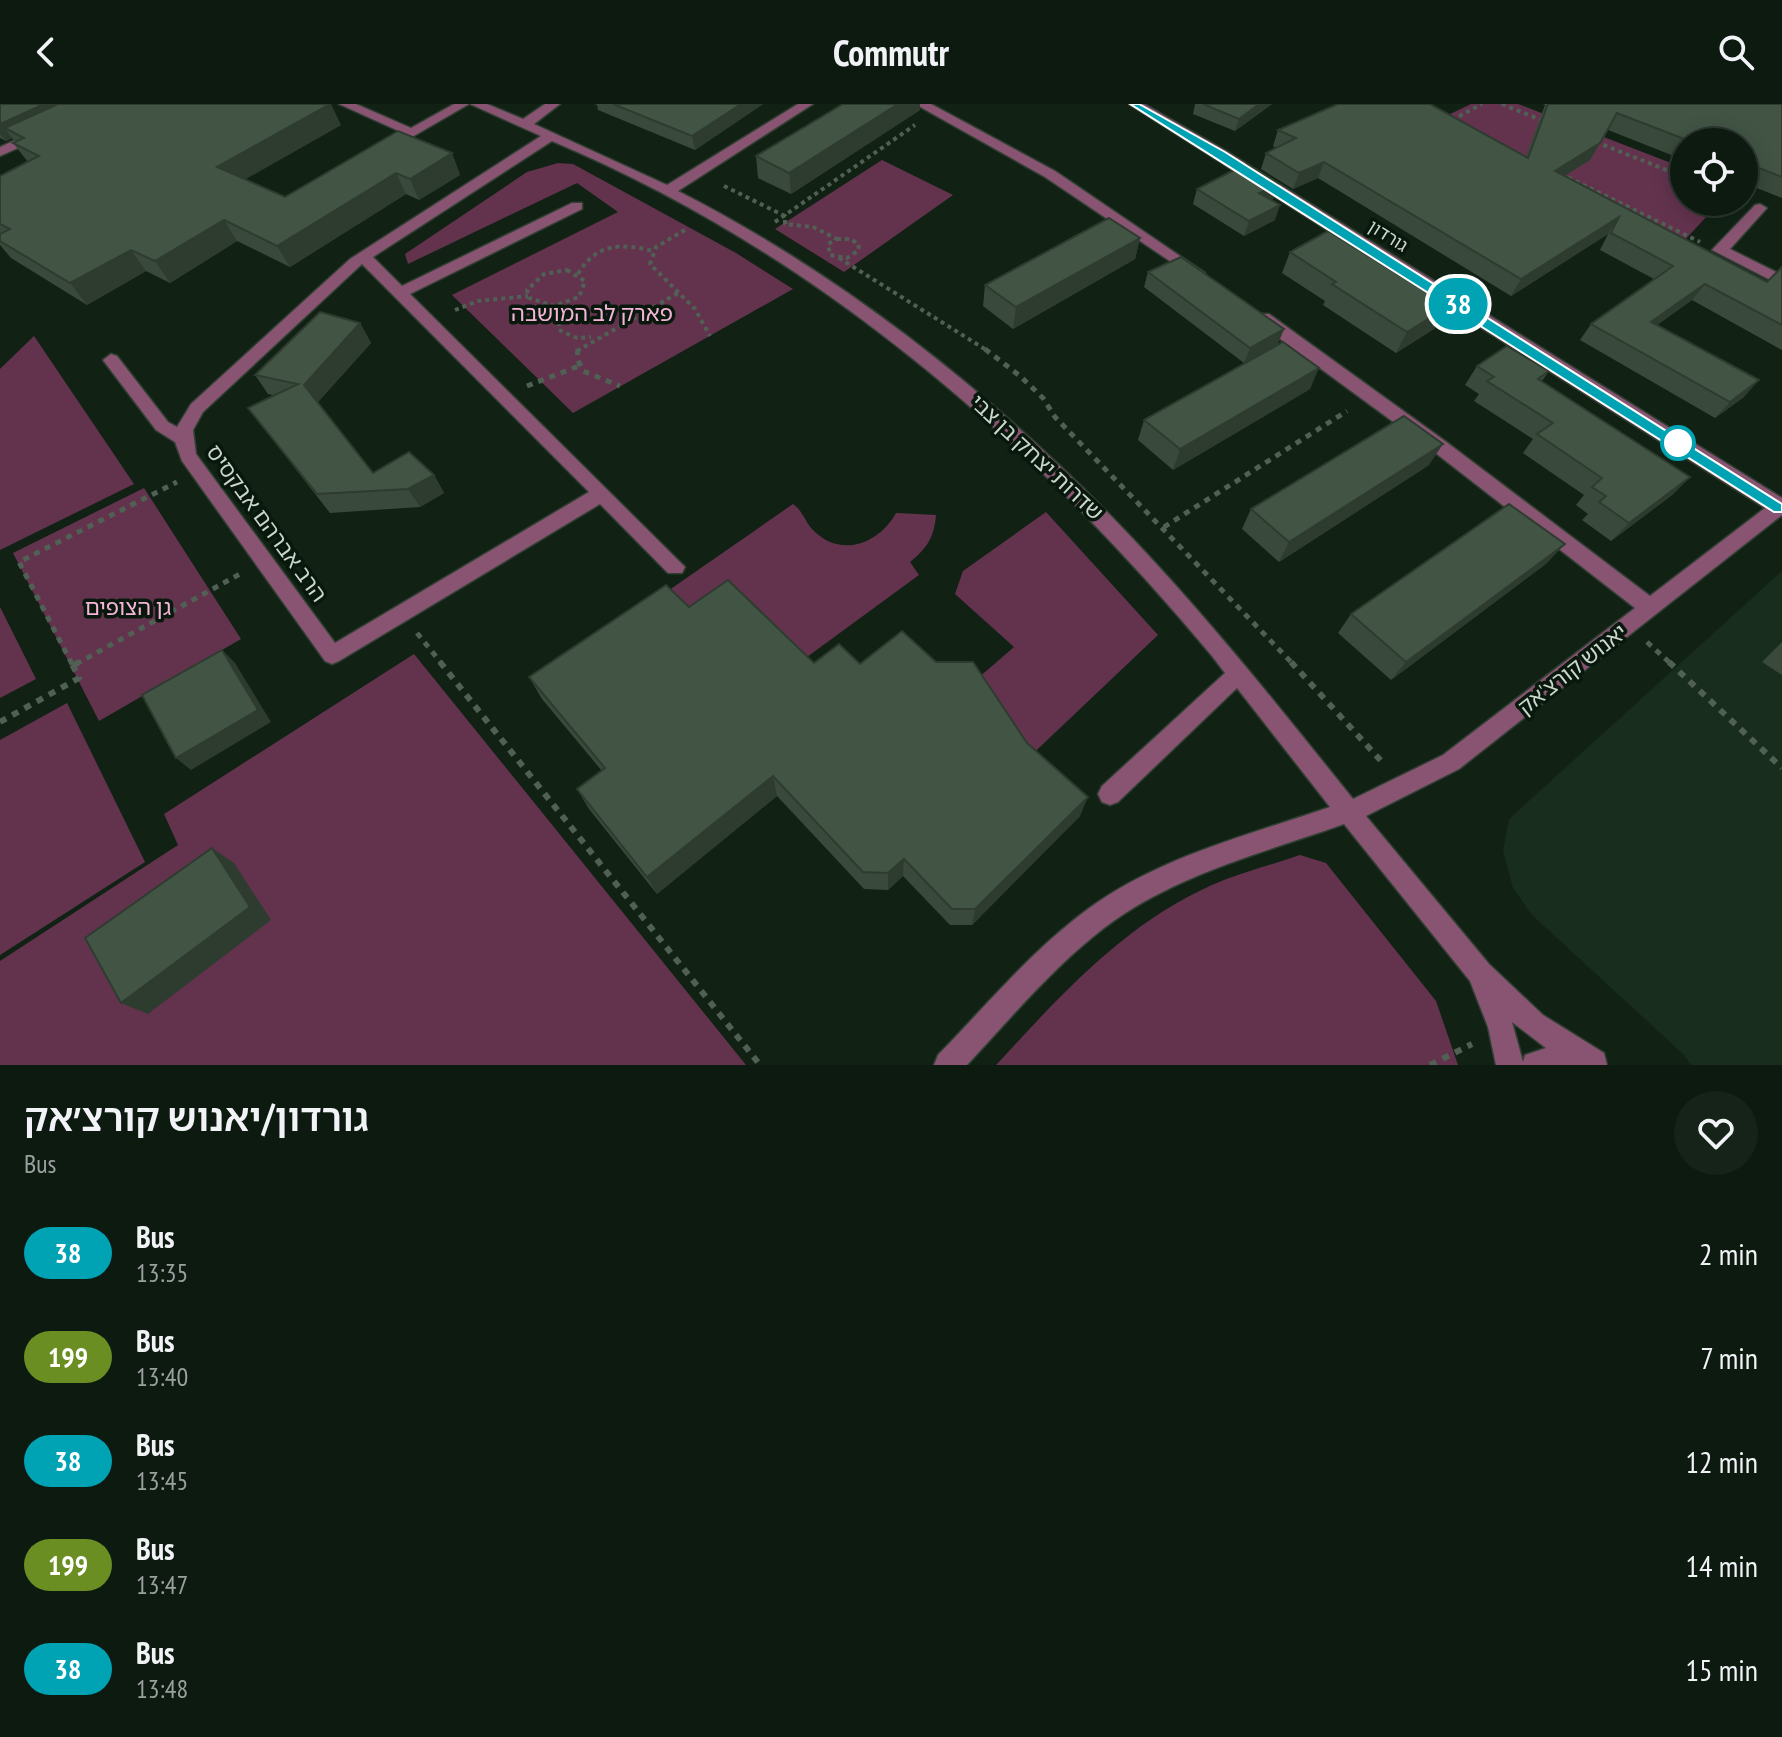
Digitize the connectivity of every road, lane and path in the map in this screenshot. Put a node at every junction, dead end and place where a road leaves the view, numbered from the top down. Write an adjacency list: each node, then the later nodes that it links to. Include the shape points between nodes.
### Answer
1 (345, 104): 2 (street, via 412,133)
2 (463, 104)
3 (476, 104): 10 (street, שדרות יצחק בן צבי)
4 (554, 104): 10 (street)
5 (807, 104): 19 (street)
6 (1482, 104): 11 (path, via 1451,120)
7 (1502, 104): 12 (path)
8 (1144, 106): 47 (street, גורדון)
9 (928, 108): 23 (path); 30 (street, via 1084,195)
10 (526, 123): 14 (street, שדרות יצחק בן צבי)
11 (1465, 126)
12 (1558, 126)
13 (45, 131): 16 (street)
14 (552, 135): 19 (street, שדרות יצחק בן צבי); 26 (street, הרב אברהם אבקסיס)
15 (1586, 138): 17 (path)
16 (0, 152)
17 (1670, 171)
18 (1561, 174): 24 (path)
19 (669, 190): 22 (street, שדרות יצחק בן צבי)
20 (577, 206): 31 (street)
21 (1760, 208): 24 (street)
22 (714, 215): 23 (street, שדרות יצחק בן צבי); 25 (path)
23 (753, 237): 55 (street, שדרות יצחק בן צבי, via 872,316 1003,422 1137,555)
24 (1720, 250): 29 (street)
25 (653, 251): 28 (path, via 620,243 606,246 595,251); 32 (path, via 650,264)
26 (363, 256): 31 (street); 44 (street, הרב אברהם אבקסיס, via 197,408)
27 (839, 258): 27 (path, via 827,252 829,243 844,238 857,242 858,252); 48 (path, via 900,291 1045,398 1055,417)
28 (578, 274): 33 (path, via 559,270 541,275 530,285); 34 (path, via 586,283 584,291)
29 (1782, 281)
30 (1215, 285)
31 (400, 293): 36 (street)
32 (678, 293): 37 (path, via 695,309); 38 (path)
33 (528, 296): 34 (path, via 538,304); 36 (path, via 478,301)
34 (559, 306): 38 (path, via 559,330 577,338)
35 (1254, 312): 43 (street)
36 (427, 320): 42 (street)
37 (710, 336)
38 (593, 337): 40 (path, via 577,349)
39 (111, 360): 44 (street, via 162,426)
40 (579, 366): 41 (path, via 598,380); 42 (path)
41 (620, 386)
42 (502, 395): 46 (street)
43 (1371, 396): 48 (path); 51 (street)
44 (183, 438): 45 (street, הרב אברהם אבקסיס)
45 (199, 471): 49 (street, הרב אברהם אבקסיס); 54 (path, via 19,562)
46 (601, 494): 50 (street); 52 (street, הרב אברהם אבקסיס)
47 (1781, 506): 51 (street, יאנוש קורצ'אק)
48 (1164, 527): 58 (path)
49 (264, 560): 52 (street, הרב אברהם אבקסיס, via 332,655); 54 (path)
50 (675, 567)
51 (1650, 608): 53 (street, יאנוש קורצ'אק)
52 (401, 613): 64 (path)
53 (1628, 625): 57 (path); 58 (street, יאנוש קורצ'אק, via 1462,754)
54 (73, 666): 56 (path, via 79,678)
55 (1238, 674): 59 (street); 60 (street, שדרות יצחק בן צבי)
56 (0, 722)
57 (1782, 768)
58 (1405, 787): 60 (street, יאנוש קורצ'אק)
59 (1110, 794)
60 (1349, 811): 61 (street, שדרות יצחק בן צבי); 65 (street, יאנוש קורצ'אק, via 1190,866 1129,896 1069,939)
61 (1471, 962): 62 (street, שדרות יצחק בן צבי); 63 (street, שדרות יצחק בן צבי, via 1534,1024)
62 (1501, 1029): 66 (path); 67 (street, שדרות יצחק בן צבי)
63 (1597, 1064): 68 (street, via 1555,1058)
64 (760, 1065)
65 (948, 1065)
66 (1430, 1065)
67 (1510, 1065)
68 (1535, 1065)

